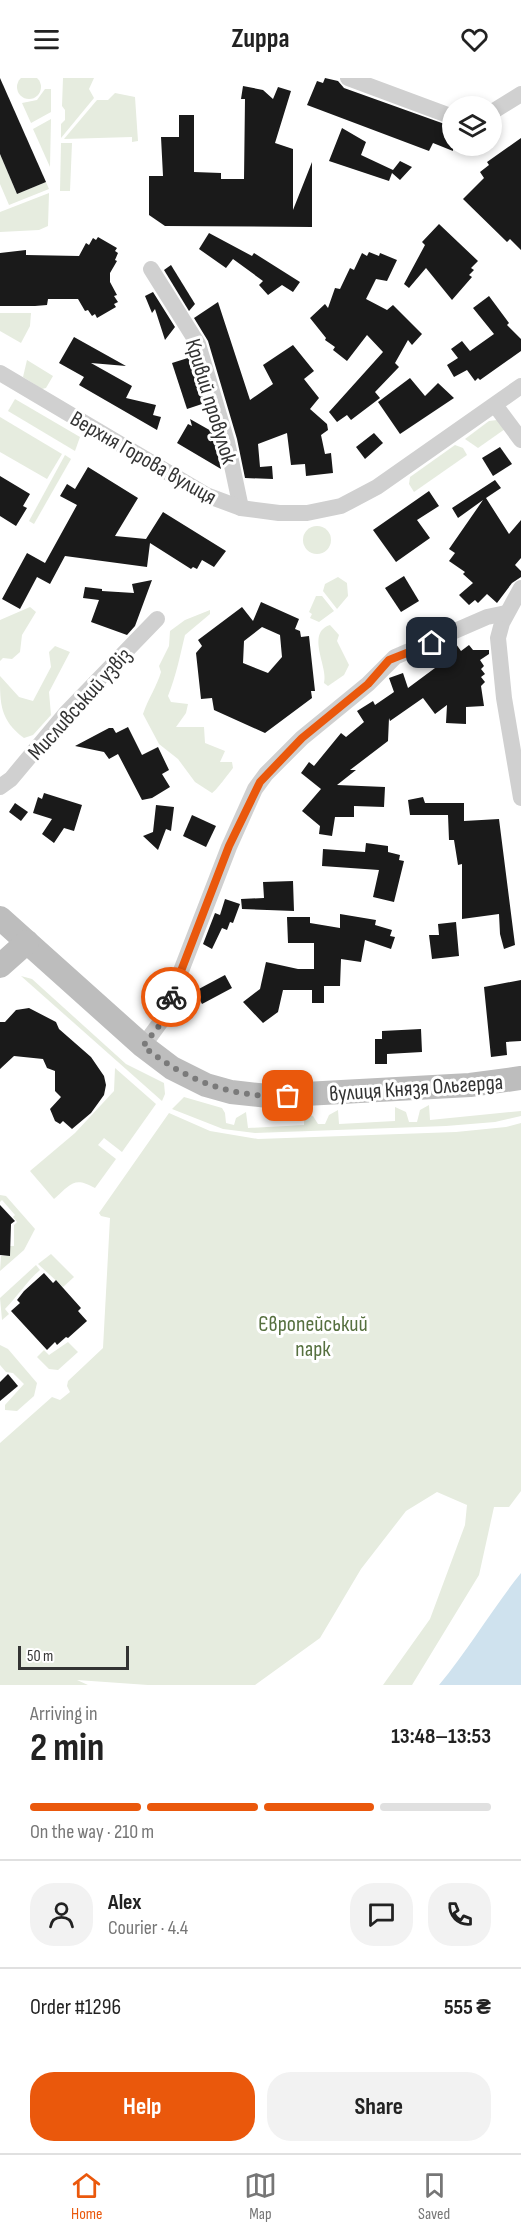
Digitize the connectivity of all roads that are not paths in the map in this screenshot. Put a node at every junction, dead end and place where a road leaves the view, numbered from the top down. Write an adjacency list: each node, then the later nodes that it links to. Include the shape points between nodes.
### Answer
1 (348, 78): 4 (street)
2 (521, 94): 3 (street)
3 (502, 106)
4 (442, 113)
5 (151, 269): 10 (street, Кривий провулок, via 198,344 227,442)
6 (0, 373): 10 (street, Верхня Горова вулиця, via 194,489)
7 (521, 386): 8 (street, Верхня Горова вулиця)
8 (495, 405): 9 (street); 10 (street, Верхня Горова вулиця, via 361,498 333,508 279,513)
9 (521, 440)
10 (241, 508)
11 (521, 588): 12 (street)
12 (506, 613): 15 (street, via 499,632 499,656); 19 (street, via 487,617 394,657 266,774 237,826 162,1020)
13 (157, 619): 14 (street, Мисливський узвіз)
14 (0, 787)
15 (521, 798)
16 (0, 918): 17 (main road, вулиця Князя Ольгерда)
17 (27, 942): 18 (main road); 19 (main road, вулиця Князя Ольгерда)
18 (0, 966)
19 (143, 1046): 20 (main road, вулиця Князя Ольгерда, via 206,1085 250,1095 409,1090)
20 (521, 1078)

